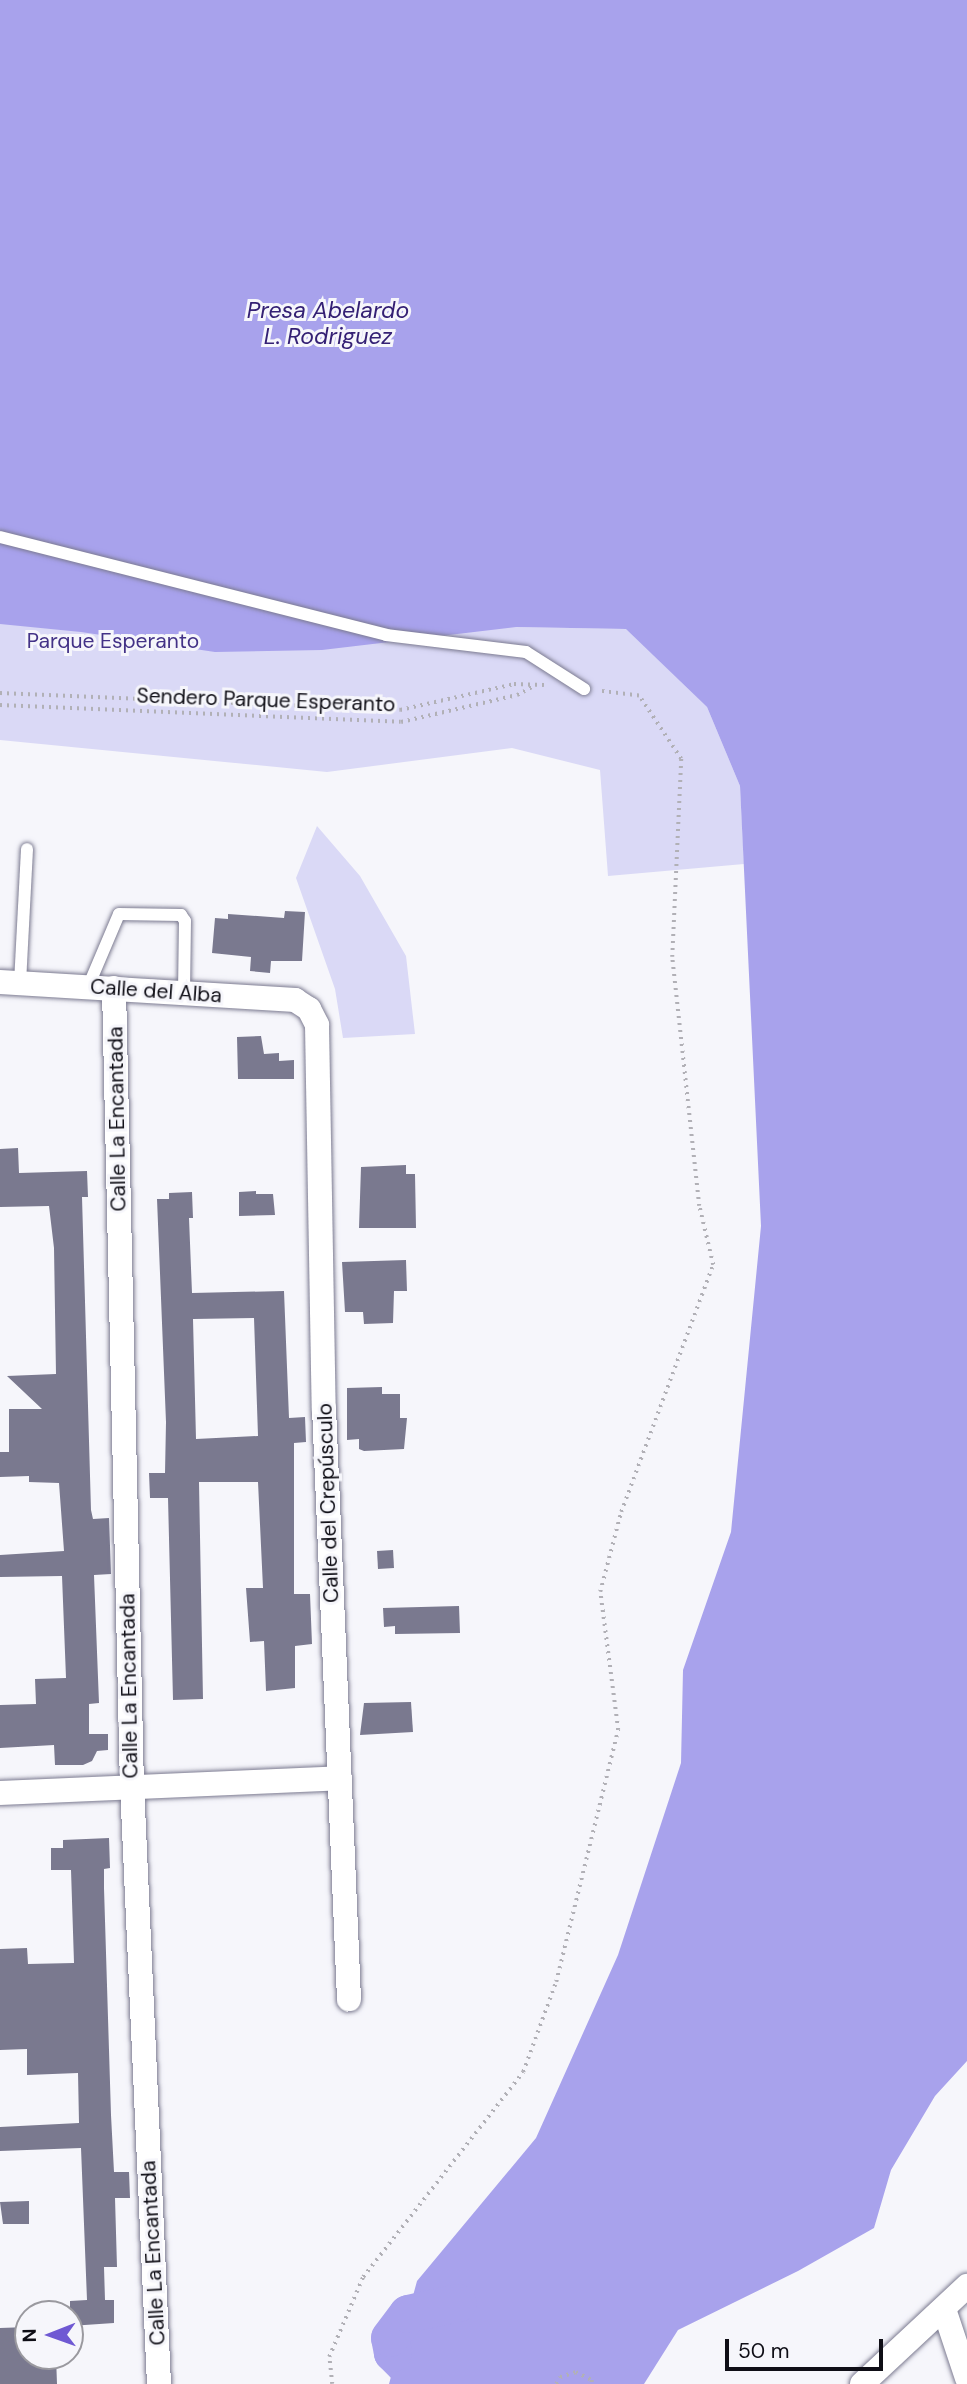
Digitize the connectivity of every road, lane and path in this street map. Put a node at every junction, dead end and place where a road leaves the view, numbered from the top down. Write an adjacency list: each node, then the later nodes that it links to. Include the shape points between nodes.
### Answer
1 (0, 537): 3 (lane, via 386,635 526,652)
2 (534, 685): 3 (path); 4 (path, Sendero Parque Esperanto, via 514,684 400,710); 5 (path, Sendero Parque Esperanto, via 517,695 401,722)
3 (584, 689): 20 (path, via 639,696 681,759 672,957 699,1206 713,1265 621,1512 600,1592 618,1730 556,1982 523,2072 363,2277 329,2357)
4 (0, 693)
5 (0, 705)
6 (27, 849): 7 (lane)
7 (10, 982): 8 (street, Calle del Alba)
8 (88, 987): 9 (street, Calle del Alba); 10 (lane, via 119,914 181,915 185,921)
9 (114, 988): 10 (street, Calle del Alba); 13 (street, Calle La Encantada)
10 (184, 993): 11 (street, Calle del Alba, via 295,1000)
11 (309, 1009): 12 (street, Calle del Crepúsculo, via 317,1025 324,1408)
12 (340, 1778): 13 (street); 15 (street, Calle del Crepúsculo)
13 (132, 1786): 14 (street); 19 (street, Calle La Encantada)
14 (0, 1793)
15 (349, 1999)
16 (967, 2286): 17 (street)
17 (944, 2309): 18 (street); 23 (street)
18 (967, 2378)
19 (159, 2384)
20 (332, 2384)
21 (556, 2384): 22 (path, via 560,2377 576,2372)
22 (592, 2384)
23 (862, 2384)

